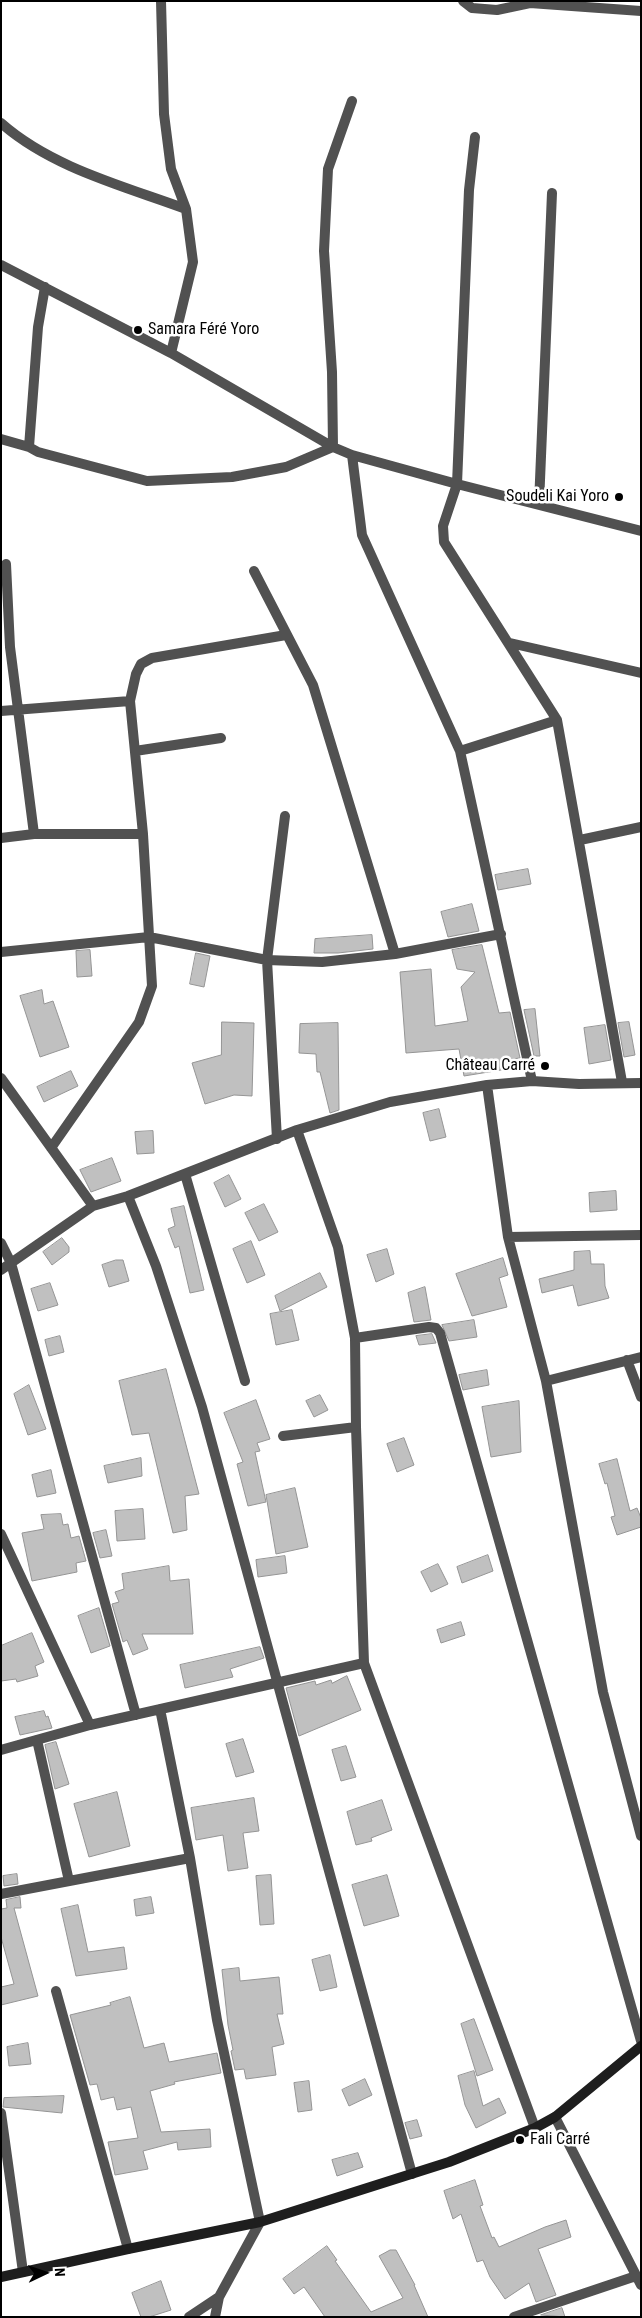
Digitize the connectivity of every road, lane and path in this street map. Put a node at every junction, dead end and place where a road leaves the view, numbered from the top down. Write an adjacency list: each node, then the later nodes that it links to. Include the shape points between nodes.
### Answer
1 (161, 1): 9 (street, via 164,114 172,169)
2 (463, 1): 3 (street, via 472,8 497,10)
3 (530, 2): 4 (street)
4 (641, 11)
5 (352, 101): 14 (street, via 328,169 324,251)
6 (1, 122): 9 (street, via 59,161)
7 (474, 137): 17 (street)
8 (552, 193): 18 (street)
9 (186, 209): 12 (street, via 192,262)
10 (1, 265): 11 (street)
11 (45, 287): 12 (street); 15 (street, via 38,327)
12 (171, 353): 14 (street)
13 (1, 440): 15 (street)
14 (333, 446): 15 (street, via 286,467 232,477 147,481); 16 (street)
15 (29, 447)
16 (352, 455): 17 (street); 31 (street, via 362,535)
17 (457, 484): 18 (street); 23 (street, via 443,526 444,542)
18 (539, 504): 19 (street)
19 (641, 530)
20 (6, 564): 26 (street, via 10,646)
21 (254, 571): 22 (street)
22 (286, 635): 25 (street, via 152,658 142,664 136,674); 41 (street, via 312,685)
23 (510, 644): 24 (street); 28 (street)
24 (641, 673)
25 (130, 701): 26 (street); 30 (street)
26 (19, 710): 27 (street); 34 (street)
27 (1, 712)
28 (557, 720): 31 (street); 37 (street)
29 (221, 738): 30 (street)
30 (135, 751): 35 (street)
31 (460, 751): 38 (street)
32 (285, 816): 42 (street)
33 (641, 827): 37 (street)
34 (34, 834): 35 (street); 36 (street)
35 (143, 834): 39 (street)
36 (1, 838)
37 (580, 840): 45 (street)
38 (501, 934): 41 (street); 44 (street)
39 (149, 937): 40 (street); 42 (street); 50 (street, via 152,986 138,1022)
40 (1, 952)
41 (395, 954): 42 (street, via 322,962)
42 (267, 960): 49 (street)
43 (1, 1078): 50 (street)
44 (532, 1081): 45 (street); 47 (street)
45 (622, 1082): 46 (street)
46 (641, 1083)
47 (487, 1086): 48 (street, via 390,1102); 55 (street)
48 (297, 1130): 49 (street); 59 (street, via 338,1247)
49 (277, 1139): 51 (street)
50 (51, 1148): 53 (street)
51 (185, 1174): 52 (street); 62 (street)
52 (128, 1196): 53 (street); 69 (street, via 156,1266 202,1406)
53 (93, 1206): 57 (street)
54 (641, 1235): 55 (street)
55 (508, 1237): 63 (street)
56 (1, 1243): 57 (street)
57 (11, 1264): 58 (street); 71 (street)
58 (1, 1270)
59 (355, 1338): 65 (street); 80 (street, via 429,1327 440,1333)
60 (641, 1357): 61 (street)
61 (627, 1360): 63 (street); 64 (street)
62 (245, 1380)
63 (546, 1381): 75 (street, via 603,1692)
64 (641, 1397)
65 (356, 1427): 66 (street); 68 (street)
66 (283, 1436)
67 (1, 1534): 72 (street)
68 (364, 1663): 69 (street); 84 (street)
69 (277, 1682): 70 (street); 85 (street)
70 (160, 1709): 71 (street); 76 (street)
71 (136, 1714): 72 (street)
72 (90, 1725): 73 (street)
73 (37, 1740): 74 (street); 77 (street)
74 (1, 1750)
75 (641, 1836)
76 (190, 1858): 77 (street); 86 (street, via 217,2020)
77 (69, 1881): 78 (street)
78 (1, 1894)
79 (56, 1991): 87 (street)
80 (641, 2040)
81 (641, 2046): 83 (main road)
82 (1, 2113): 88 (street)
83 (555, 2117): 84 (main road); 90 (street)
84 (534, 2128): 85 (main road)
85 (412, 2174): 86 (main road)
86 (260, 2222): 87 (main road); 91 (street)
87 (128, 2249): 88 (main road)
88 (23, 2272): 89 (main road)
89 (1, 2277)
90 (638, 2281): 94 (street)
91 (218, 2297): 92 (street); 93 (street)
92 (189, 2317)
93 (215, 2317)
94 (514, 2317)

